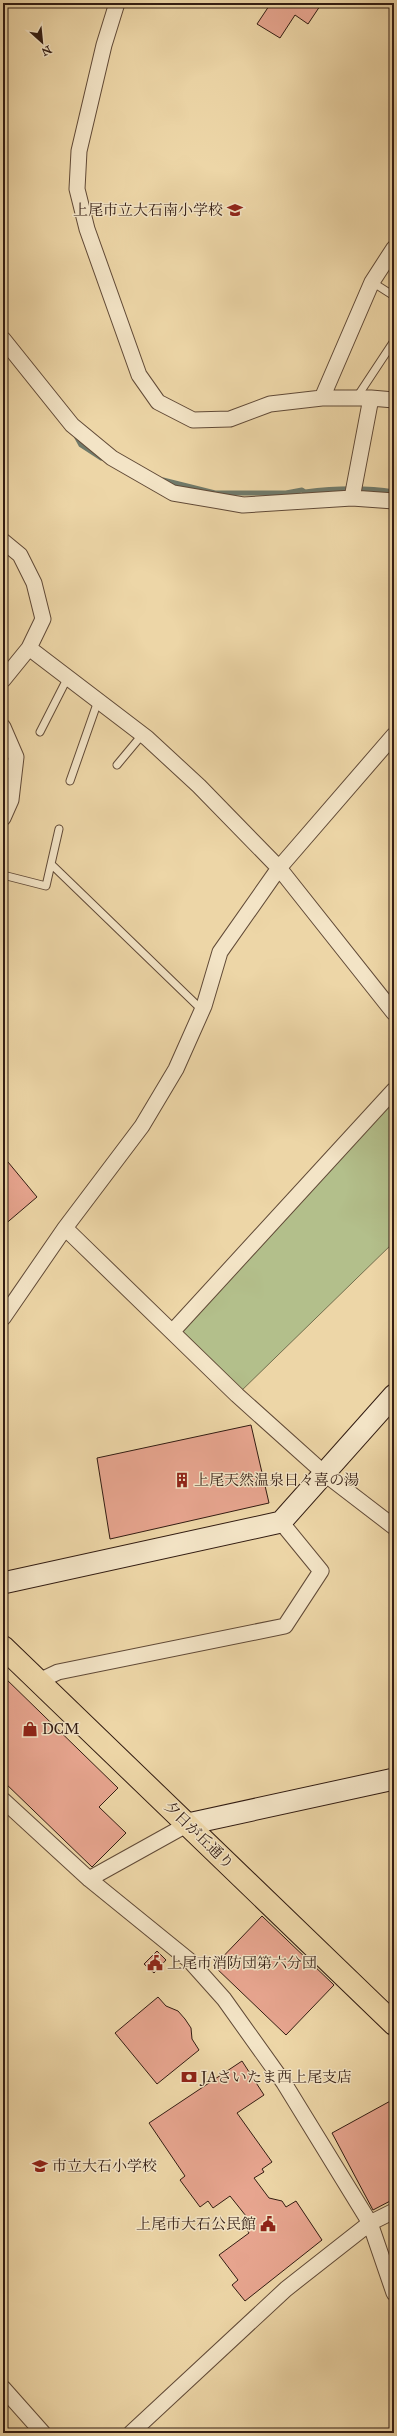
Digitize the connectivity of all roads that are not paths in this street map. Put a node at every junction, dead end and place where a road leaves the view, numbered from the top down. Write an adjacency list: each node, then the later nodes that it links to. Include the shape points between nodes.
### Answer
1 (117, 3): 7 (street, via 104,44 79,151 77,189 87,229 139,375 158,402 193,420 230,419 270,404)
2 (394, 248): 3 (street)
3 (372, 282): 4 (lane); 7 (street)
4 (394, 296)
5 (3, 339): 10 (street, via 72,425 112,458 173,493 243,505)
6 (394, 341): 8 (lane)
7 (322, 398): 8 (street)
8 (364, 398): 9 (street); 10 (street)
9 (394, 400)
10 (352, 498): 11 (street)
11 (394, 501)
12 (3, 541): 13 (street, via 20,555 30,576 43,619)
13 (29, 648): 14 (street); 15 (street)
14 (68, 677): 16 (street); 18 (lane)
15 (3, 680)
16 (98, 700): 20 (street); 22 (lane)
17 (3, 727): 23 (street, via 16,757 11,800)
18 (40, 732)
19 (394, 734): 26 (street)
20 (142, 735): 21 (lane); 26 (street, via 199,786)
21 (117, 765)
22 (70, 781)
23 (3, 818)
24 (59, 829): 25 (lane)
25 (51, 864): 27 (lane, via 46,886); 28 (lane)
26 (279, 868): 28 (street, via 220,952); 29 (street)
27 (3, 875)
28 (202, 1010): 31 (street, via 176,1069 142,1126)
29 (394, 1013)
30 (394, 1090): 33 (street)
31 (65, 1228): 32 (street); 33 (street)
32 (3, 1318)
33 (172, 1332): 35 (street)
34 (394, 1395): 35 (street)
35 (325, 1474): 36 (street); 37 (street)
36 (281, 1522): 38 (street); 40 (street, via 321,1571 285,1626 58,1672)
37 (394, 1527)
38 (3, 1583)
39 (3, 1647): 40 (main road, 夕日が丘通り)
40 (39, 1681): 43 (main road, 夕日が丘通り)
41 (394, 1779): 43 (street)
42 (3, 1800): 44 (street)
43 (188, 1824): 44 (street); 45 (main road, 夕日が丘通り)
44 (90, 1879): 47 (street, via 190,1961 224,2000 284,2083)
45 (394, 2024)
46 (394, 2211): 47 (street)
47 (370, 2223): 48 (street); 51 (street, via 286,2288)
48 (394, 2293)
49 (3, 2388): 50 (street)
50 (43, 2433)
51 (131, 2433)

